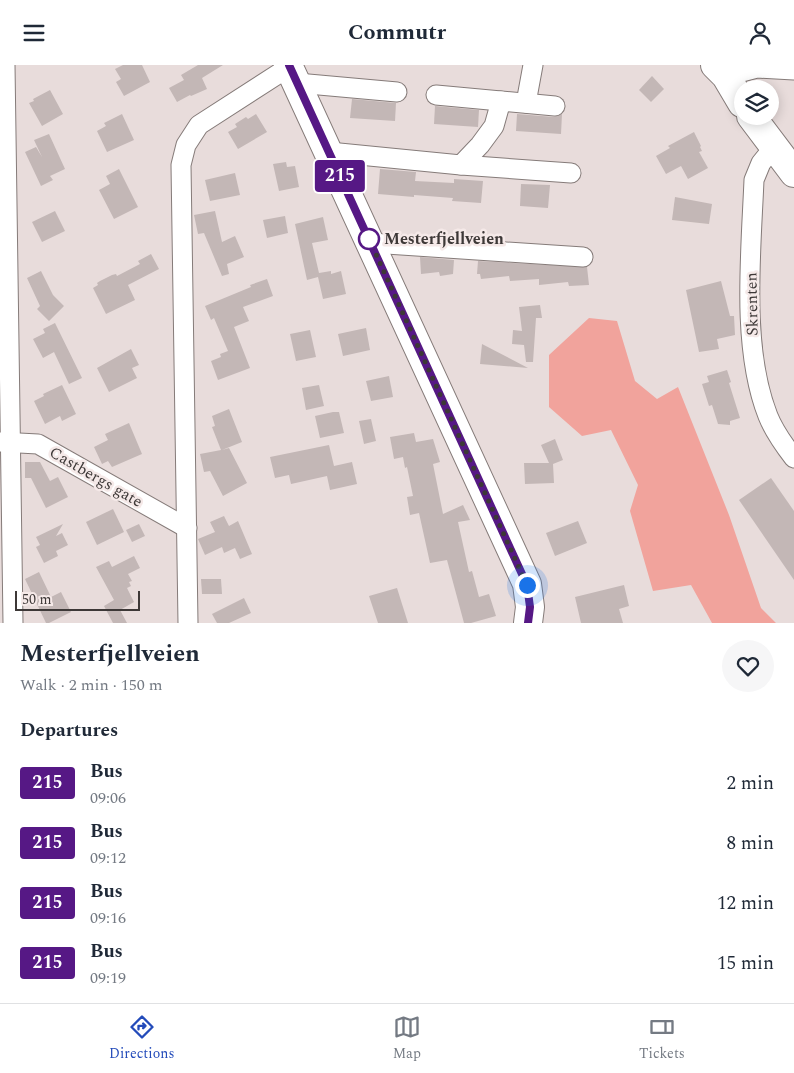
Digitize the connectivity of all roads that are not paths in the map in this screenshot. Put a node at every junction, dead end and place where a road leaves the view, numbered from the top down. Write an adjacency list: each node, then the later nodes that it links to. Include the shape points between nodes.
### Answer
1 (5, 65): 20 (street)
2 (533, 65): 10 (street)
3 (794, 70): 4 (street)
4 (720, 71): 6 (main road)
5 (292, 72): 7 (street); 14 (main road); 22 (street, via 199,125 186,145 181,165)
6 (734, 91)
7 (397, 92)
8 (436, 95): 9 (street)
9 (501, 101): 10 (street); 15 (street, via 494,125)
10 (526, 103): 11 (street)
11 (555, 106)
12 (758, 125): 13 (main road)
13 (774, 147): 17 (main road); 21 (street, Skrenten, via 761,163 754,180 750,300 752,343 768,416)
14 (329, 152): 15 (street); 18 (main road)
15 (461, 165): 16 (street)
16 (571, 173)
17 (794, 173)
18 (371, 243): 19 (street); 25 (main road, via 527,585)
19 (583, 257)
20 (5, 442): 22 (street, Castbergs gate, via 38,443); 23 (street)
21 (794, 458)
22 (187, 528): 24 (street)
23 (13, 623)
24 (188, 623)
25 (528, 623)

